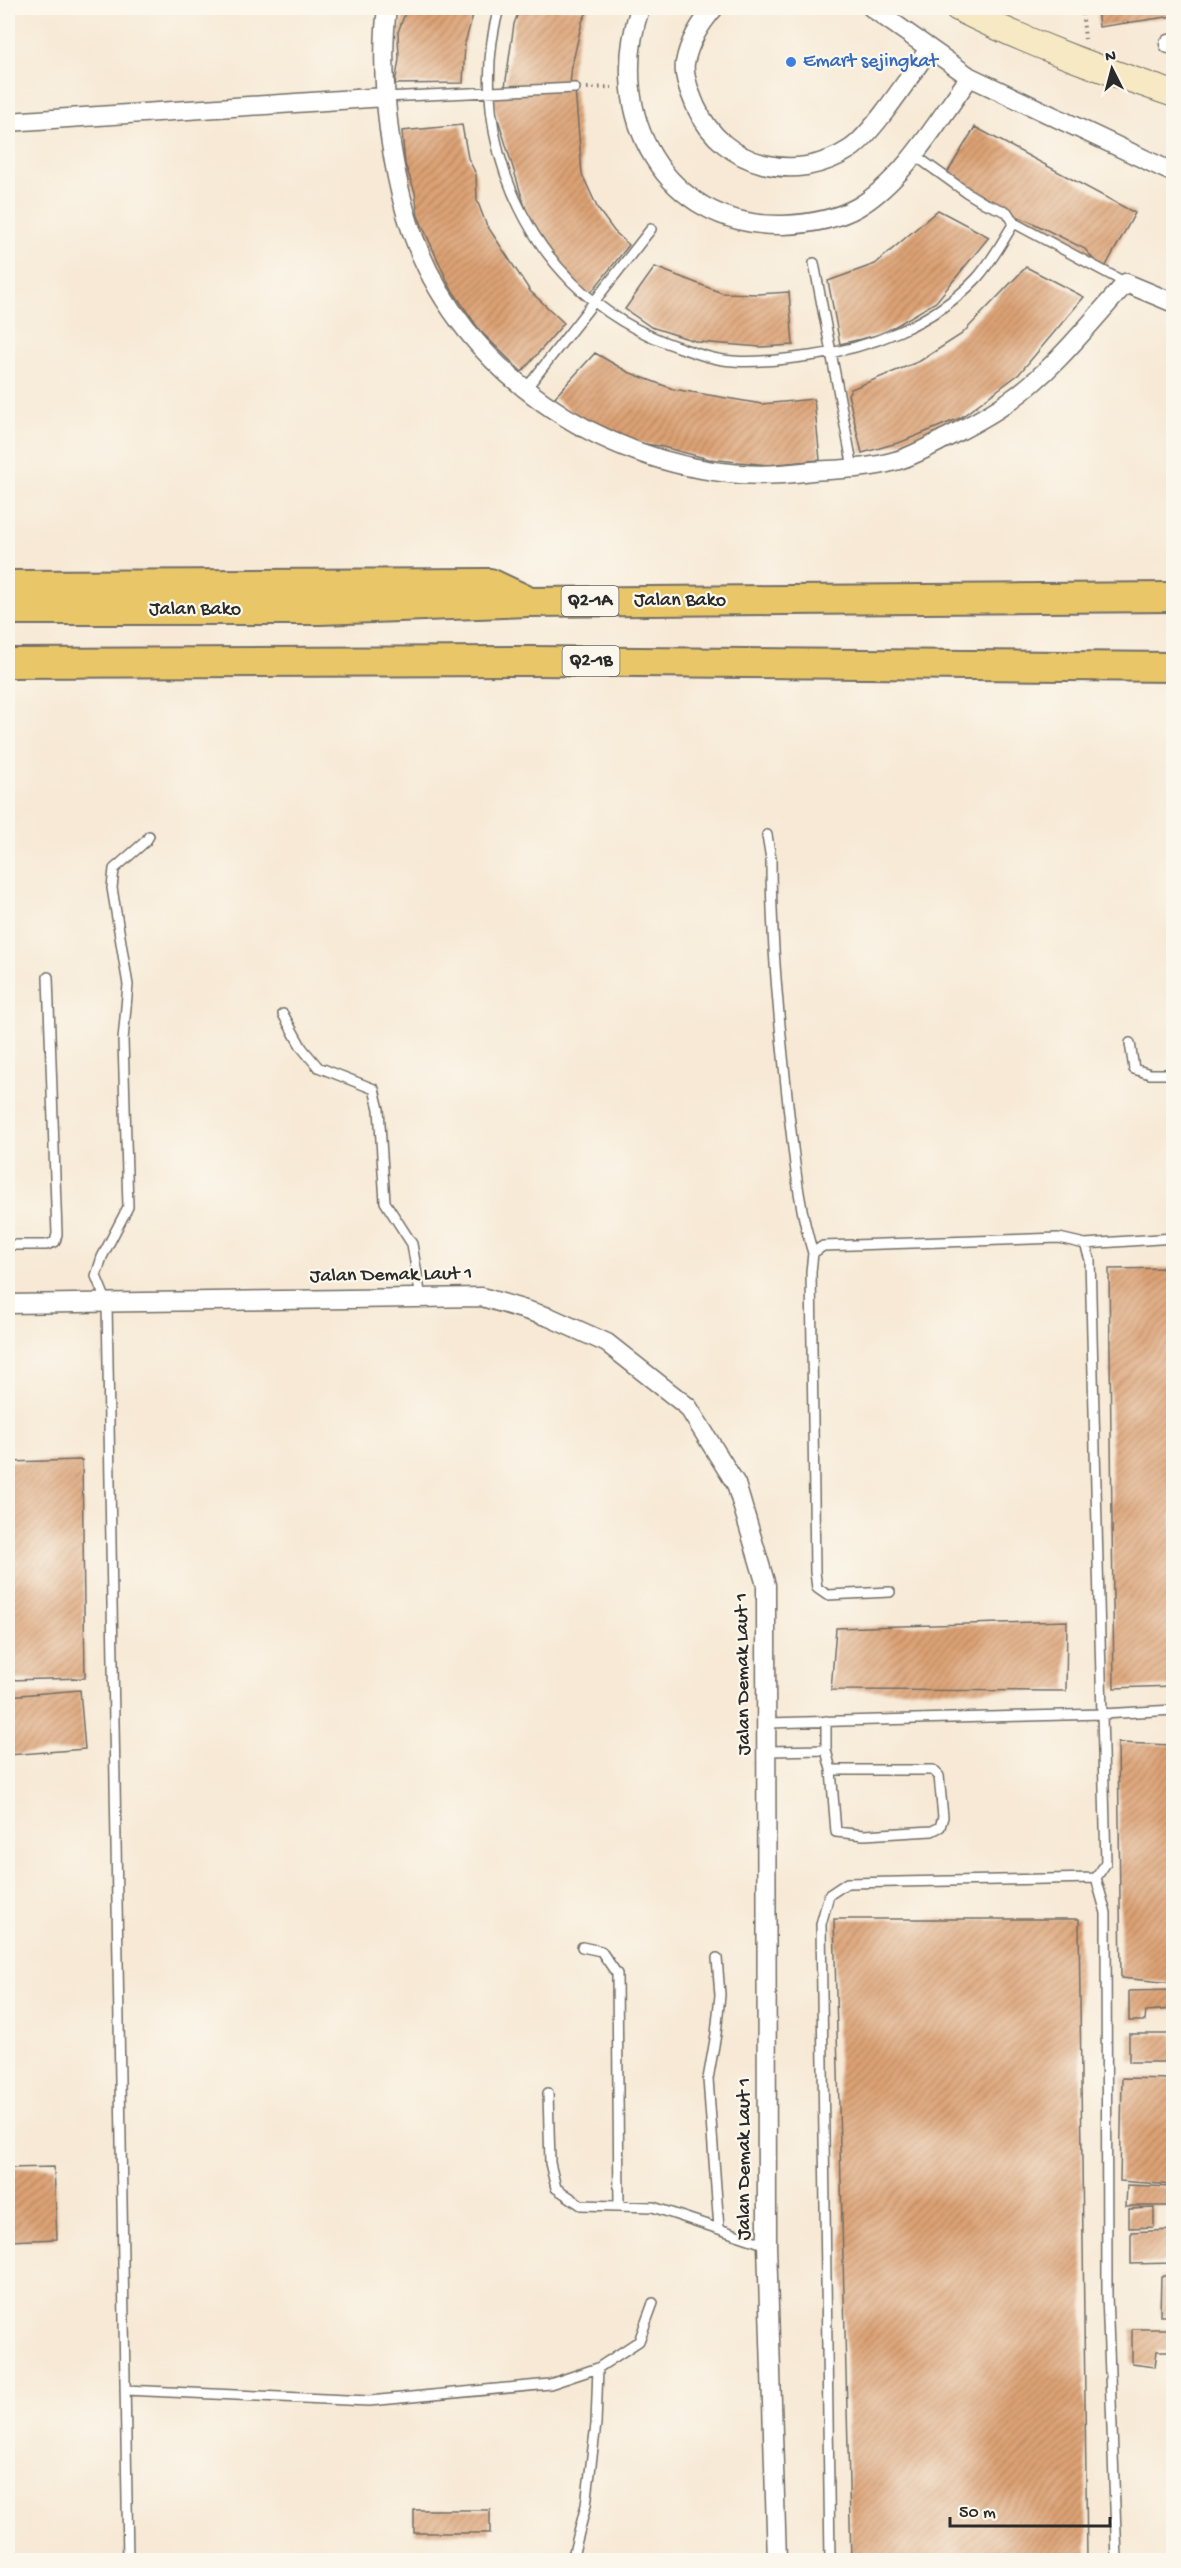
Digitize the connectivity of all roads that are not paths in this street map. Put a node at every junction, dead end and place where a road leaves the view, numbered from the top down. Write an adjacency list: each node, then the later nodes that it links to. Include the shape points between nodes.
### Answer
1 (387, 8): 12 (street)
2 (499, 8): 10 (lane, via 492,45)
3 (640, 8): 14 (street, via 632,49 631,86 645,142 668,179 700,206 745,222 807,224 845,213 887,186)
4 (714, 8): 7 (street, via 699,25 684,66 692,98 701,118 725,146 762,164 818,165 854,147)
5 (872, 8): 7 (street)
6 (958, 8): 11 (street, via 1087,64)
7 (929, 50): 8 (street)
8 (970, 77): 14 (street); 15 (street)
9 (575, 88): 10 (lane)
10 (490, 93): 12 (lane); 20 (lane, via 499,156 516,201 560,271)
11 (1173, 94)
12 (385, 97): 13 (street); 23 (street, via 394,168 424,260 448,306 494,361)
13 (8, 122)
14 (913, 154): 16 (lane, via 966,192 1006,212)
15 (1173, 173)
16 (1014, 223): 19 (lane); 22 (lane, via 985,268 948,302 901,329)
17 (651, 229): 20 (lane)
18 (814, 263): 22 (lane)
19 (1126, 283): 21 (street); 24 (street, via 1060,357 1009,401 961,430 896,461)
20 (594, 303): 22 (lane, via 656,340 712,358 759,362); 23 (lane)
21 (1173, 303)
22 (831, 353): 24 (lane)
23 (525, 390): 24 (street, via 616,444 699,468 771,474)
24 (853, 468)
25 (8, 585): 27 (main road, via 490,583)
26 (1173, 597): 27 (main road, Jalan Bako / Q2-1A)
27 (528, 602): 28 (main road, Jalan Bako / Q2-1A, via 320,610)
28 (8, 610)
29 (533, 661): 30 (main road, Q2-1B); 31 (main road, Q2-1B); 32 (main road, via 492,676)
30 (8, 663)
31 (1173, 667)
32 (8, 681)
33 (767, 835): 42 (lane, via 792,1149 801,1211)
34 (149, 836): 44 (lane, via 114,869 112,888 128,985 123,1040 128,1207 96,1276)
35 (48, 977): 41 (lane, via 57,1234 55,1242 46,1245)
36 (283, 1014): 43 (lane, via 318,1067 374,1089 379,1109 385,1202 412,1244)
37 (1130, 1043): 38 (lane, via 1134,1069)
38 (1173, 1074)
39 (1173, 1238): 40 (lane)
40 (1085, 1244): 42 (lane, via 1059,1238 824,1245); 48 (lane, via 1090,1260)
41 (8, 1245)
42 (813, 1253): 46 (lane, via 817,1588 827,1595)
43 (421, 1298): 44 (street, Jalan Demak Laut 1); 50 (street, Jalan Demak Laut 1, via 482,1297 549,1317 607,1343 688,1407 736,1484 766,1585)
44 (107, 1303): 45 (street, Jalan Demak Laut 1); 63 (lane)
45 (8, 1304)
46 (890, 1592)
47 (1173, 1710): 48 (lane)
48 (1102, 1714): 49 (lane); 54 (lane, via 1106,1863)
49 (826, 1721): 50 (lane); 51 (lane)
50 (768, 1723): 52 (street, Jalan Demak Laut 1)
51 (826, 1750): 52 (lane); 53 (lane)
52 (768, 1751): 60 (street, Jalan Demak Laut 1)
53 (831, 1770): 53 (lane, via 836,1832 887,1834 940,1827 943,1817 939,1776 933,1770)
54 (1096, 1878): 67 (lane, via 847,1883 829,1895 821,1924); 68 (lane, via 1106,1913 1107,2295)
55 (582, 1947): 58 (lane, via 601,1951 617,1974)
56 (717, 1958): 59 (lane, via 720,1995 708,2079)
57 (548, 2093): 58 (lane, via 550,2163 556,2188 581,2205)
58 (619, 2206): 59 (lane, via 653,2207)
59 (719, 2228): 60 (lane)
60 (767, 2245): 66 (street, Jalan Demak Laut 1)
61 (653, 2303): 62 (lane, via 639,2341)
62 (598, 2368): 63 (lane, via 550,2384 369,2400); 65 (lane, via 586,2505)
63 (125, 2390): 64 (lane)
64 (128, 2560)
65 (572, 2560)
66 (777, 2560)
67 (830, 2560)
68 (1117, 2560)

